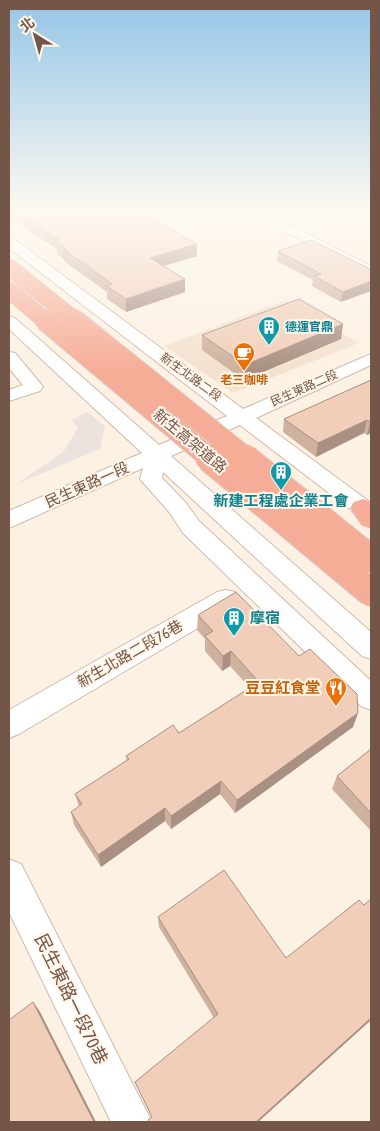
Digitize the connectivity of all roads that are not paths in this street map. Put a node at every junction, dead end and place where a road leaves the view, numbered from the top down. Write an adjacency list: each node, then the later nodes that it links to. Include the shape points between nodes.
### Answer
1 (38, 264): 11 (street, 新生北路二段)
2 (355, 264): 4 (street)
3 (9, 267): 16 (highway, 新生高架道路, bridge)
4 (371, 272)
5 (9, 290): 15 (highway, 新生高架道路, bridge)
6 (9, 322): 7 (street)
7 (42, 352): 8 (street); 12 (street)
8 (11, 359): 10 (street, via 34,387)
9 (371, 359): 11 (street, 民生東路二段)
10 (9, 396)
11 (240, 417): 12 (street, 民生東路二段, bridge); 13 (street, 新生北路二段)
12 (161, 452): 14 (street, 民生東路一段); 17 (street, via 151,479 191,526); 20 (street)
13 (368, 514)
14 (9, 520)
15 (322, 552): 18 (highway, 新生高架道路, bridge); 19 (highway, bridge)
16 (371, 559)
17 (252, 584): 21 (street); 22 (street, 新生北路二段76巷)
18 (371, 593)
19 (371, 599)
20 (371, 648)
21 (371, 698)
22 (9, 725)
23 (9, 876): 24 (street, 民生東路一段70巷)
24 (132, 1122)

